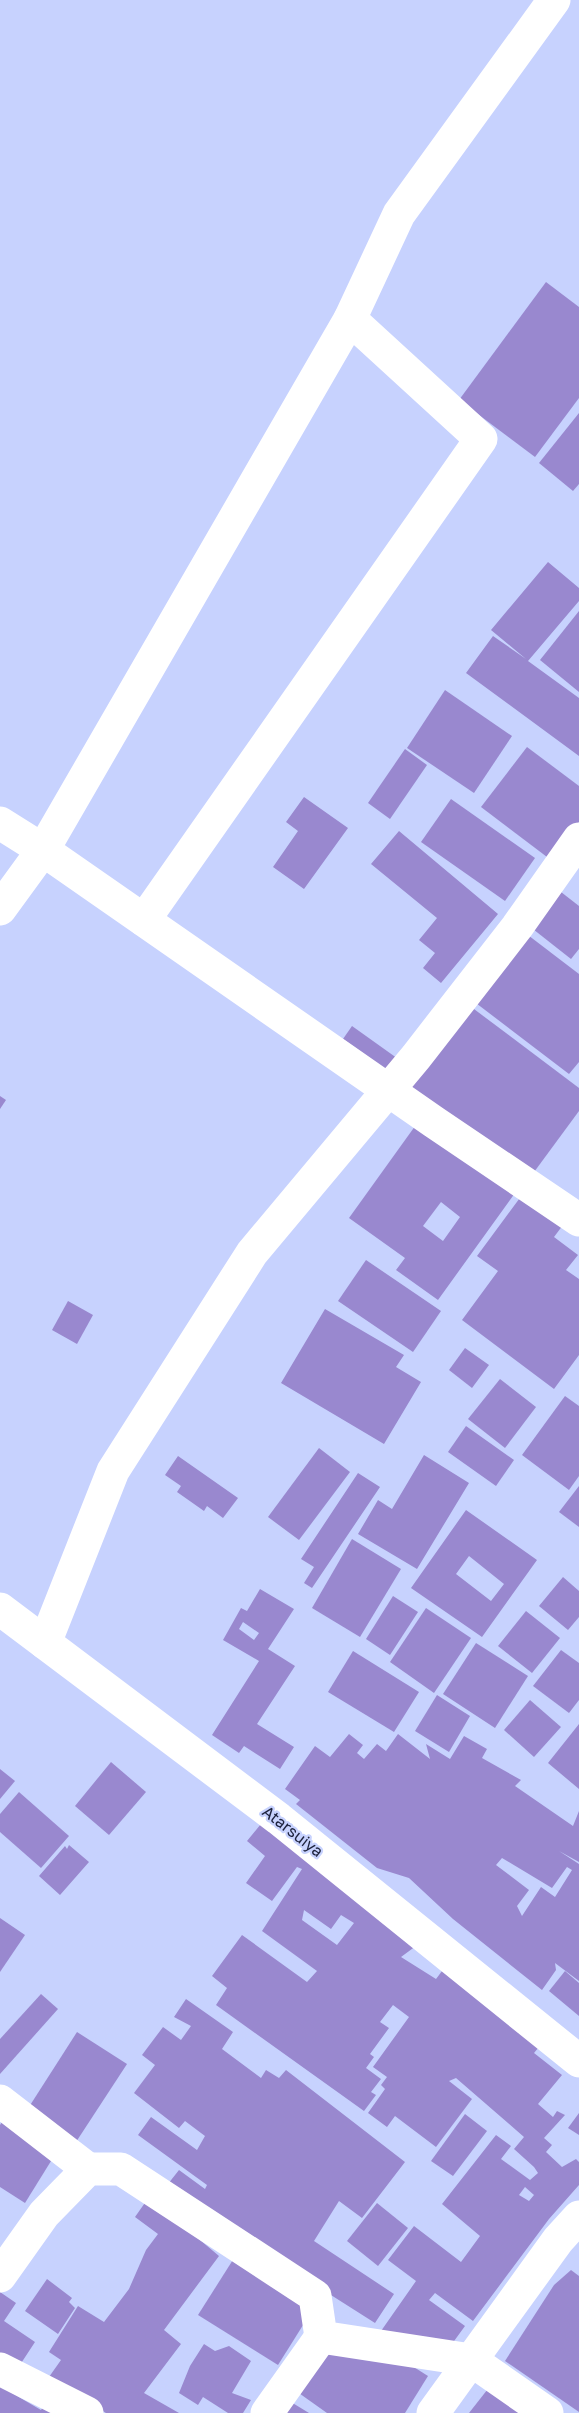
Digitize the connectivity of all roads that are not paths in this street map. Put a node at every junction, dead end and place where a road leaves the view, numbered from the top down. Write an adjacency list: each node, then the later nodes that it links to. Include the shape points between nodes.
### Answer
1 (554, 0): 2 (street, via 399,214)
2 (350, 319): 5 (street); 7 (street, via 481,440)
3 (0, 823): 5 (street)
4 (579, 839): 8 (street, via 517,927)
5 (43, 850): 6 (street); 7 (street)
6 (0, 909)
7 (144, 920): 8 (street)
8 (388, 1090): 9 (street); 11 (street, via 252,1253 113,1472)
9 (579, 1220)
10 (0, 1609): 11 (street, Atarsuiya)
11 (45, 1643): 12 (street, Atarsuiya, via 279,1819)
12 (579, 2061)
13 (0, 2101): 14 (street)
14 (88, 2169): 16 (street, via 44,2214); 17 (street, via 121,2169 315,2296)
15 (579, 2217): 18 (street)
16 (0, 2276)
17 (321, 2337): 18 (street); 21 (street)
18 (471, 2360): 22 (street); 23 (street)
19 (0, 2369): 20 (street)
20 (87, 2413)
21 (267, 2413)
22 (433, 2413)
23 (547, 2413)

